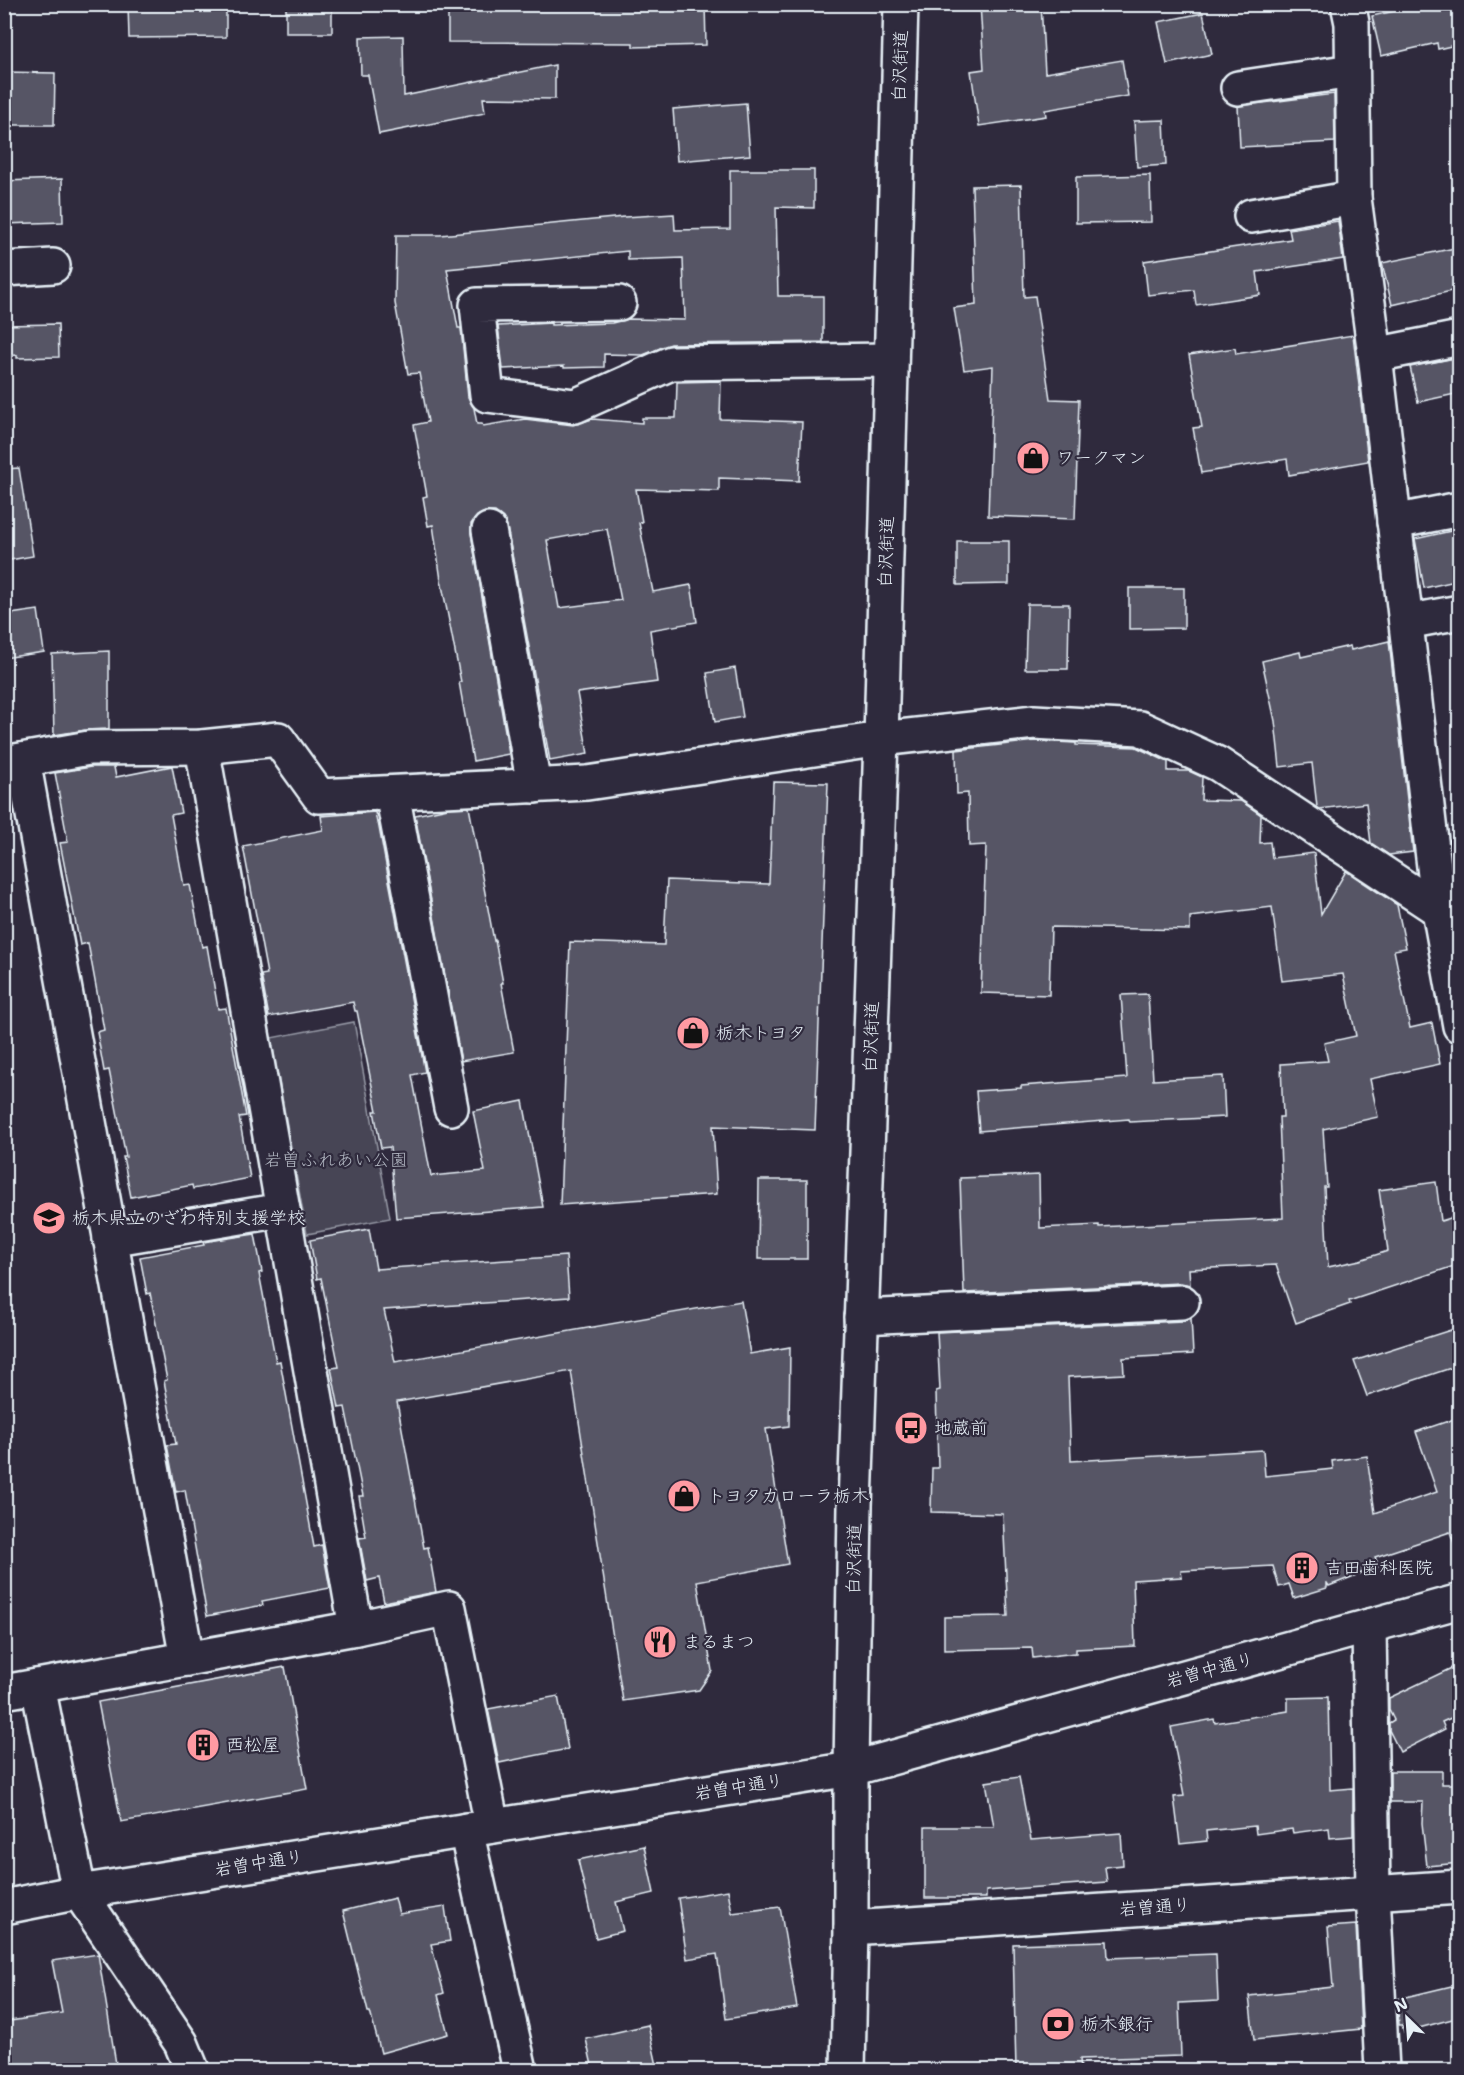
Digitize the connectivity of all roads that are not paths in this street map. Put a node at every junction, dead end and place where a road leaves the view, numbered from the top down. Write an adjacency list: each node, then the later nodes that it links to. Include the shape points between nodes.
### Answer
1 (901, 4): 12 (street, 白沢街道)
2 (1348, 4): 3 (street)
3 (1352, 71): 4 (street); 5 (street)
4 (1238, 88)
5 (1354, 198): 6 (street); 11 (street)
6 (1251, 216)
7 (53, 266): 8 (street)
8 (4, 269)
9 (619, 303): 12 (street, via 477,305 487,395 575,406 671,363)
10 (1460, 338): 11 (street)
11 (1375, 355): 14 (street)
12 (891, 360): 18 (street, 白沢街道)
13 (1460, 509): 14 (street)
14 (1394, 522): 17 (street)
15 (489, 530): 21 (street)
16 (1460, 612): 17 (street)
17 (1406, 622): 23 (street)
18 (881, 739): 21 (street, via 587,783); 23 (street, via 1034,722 1140,728 1218,764); 29 (street, 白沢街道)
19 (202, 747): 20 (street, via 89,748); 22 (street, via 278,740 319,796); 26 (street)
20 (14, 761): 27 (street)
21 (534, 786): 22 (street)
22 (392, 793): 25 (street)
23 (1438, 910): 24 (street)
24 (1459, 1017)
25 (451, 1108)
26 (283, 1209): 27 (street); 32 (street)
27 (110, 1239): 33 (street)
28 (1182, 1302): 29 (street)
29 (861, 1317): 36 (street, 白沢街道)
30 (1460, 1601): 31 (street, 岩曽中通り)
31 (1369, 1626): 36 (street, 岩曽中通り); 39 (street)
32 (356, 1628): 33 (street); 37 (street, via 449,1608)
33 (187, 1659): 34 (street)
34 (38, 1686): 35 (street); 40 (street)
35 (4, 1692)
36 (851, 1769): 37 (street, 岩曽中通り); 42 (street, 白沢街道)
37 (479, 1828): 40 (street, 岩曽中通り); 44 (street)
38 (1460, 1887): 39 (street, 岩曽通り)
39 (1373, 1892): 42 (street, 岩曽通り); 46 (street)
40 (79, 1893): 41 (street, 岩曽中通り); 43 (street, via 180,2043)
41 (4, 1907)
42 (851, 1928): 45 (street, 白沢街道)
43 (192, 2070)
44 (520, 2070)
45 (848, 2070)
46 (1377, 2070)

